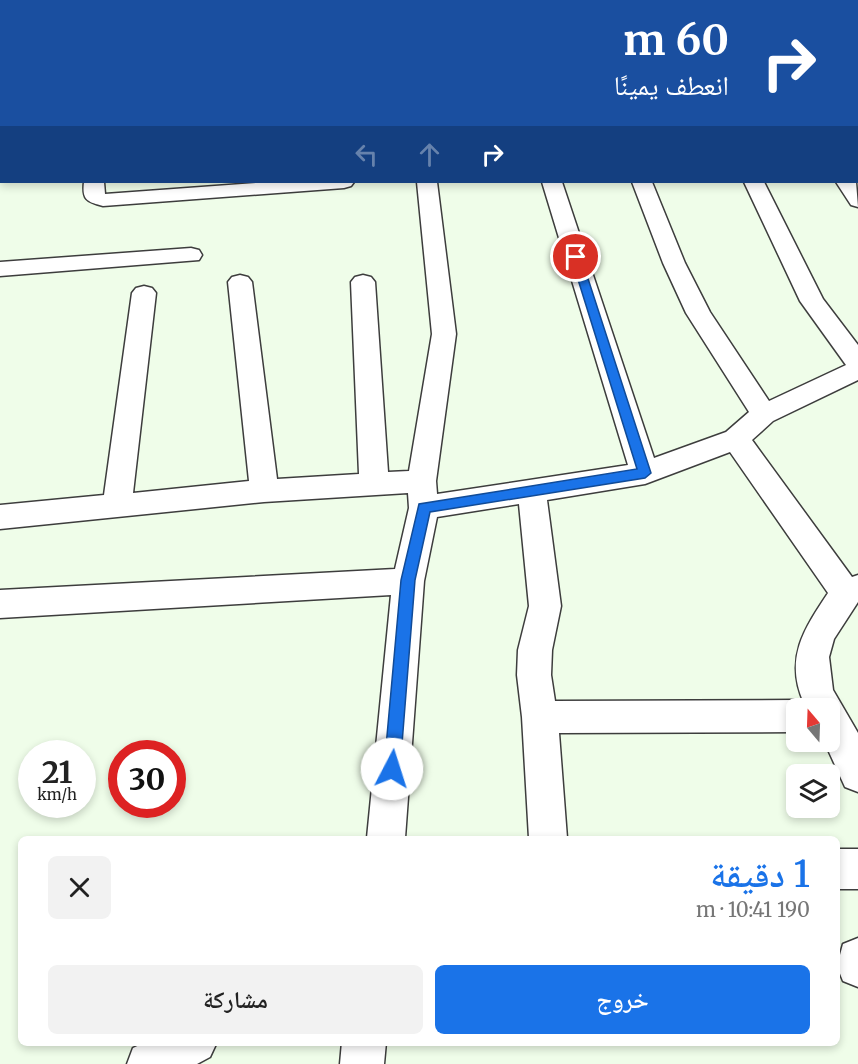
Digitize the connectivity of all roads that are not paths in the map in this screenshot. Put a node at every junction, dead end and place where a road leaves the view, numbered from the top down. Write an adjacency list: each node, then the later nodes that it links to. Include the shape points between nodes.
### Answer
1 (94, 183): 2 (street, via 93,196 103,200)
2 (331, 183)
3 (427, 183): 22 (street, via 444,334)
4 (552, 183): 18 (street)
5 (642, 183): 16 (street, via 698,313)
6 (754, 183): 14 (street, via 812,301)
7 (847, 183): 8 (street)
8 (858, 201)
9 (191, 255): 10 (street)
10 (0, 269)
11 (240, 282): 20 (street)
12 (363, 282): 19 (street)
13 (144, 293): 23 (street)
14 (858, 363)
15 (858, 370): 16 (street)
16 (764, 414): 17 (street)
17 (736, 439): 18 (street); 26 (street)
18 (645, 473): 21 (street)
19 (374, 483): 20 (street); 22 (street)
20 (264, 491): 23 (street)
21 (532, 492): 22 (street); 30 (street, via 545,606 535,650)
22 (423, 494): 25 (street)
23 (117, 505): 24 (street)
24 (0, 517)
25 (408, 580): 27 (street); 33 (street)
26 (852, 591): 28 (street, via 819,634 812,657)
27 (0, 604)
28 (819, 698)
29 (786, 716): 30 (street)
30 (540, 717): 34 (street)
31 (840, 735): 32 (street)
32 (858, 774)
33 (386, 836)
34 (548, 836)
35 (840, 869): 36 (street)
36 (858, 869)
37 (858, 959): 38 (street)
38 (858, 966)
39 (364, 1046): 40 (street)
40 (362, 1064)

